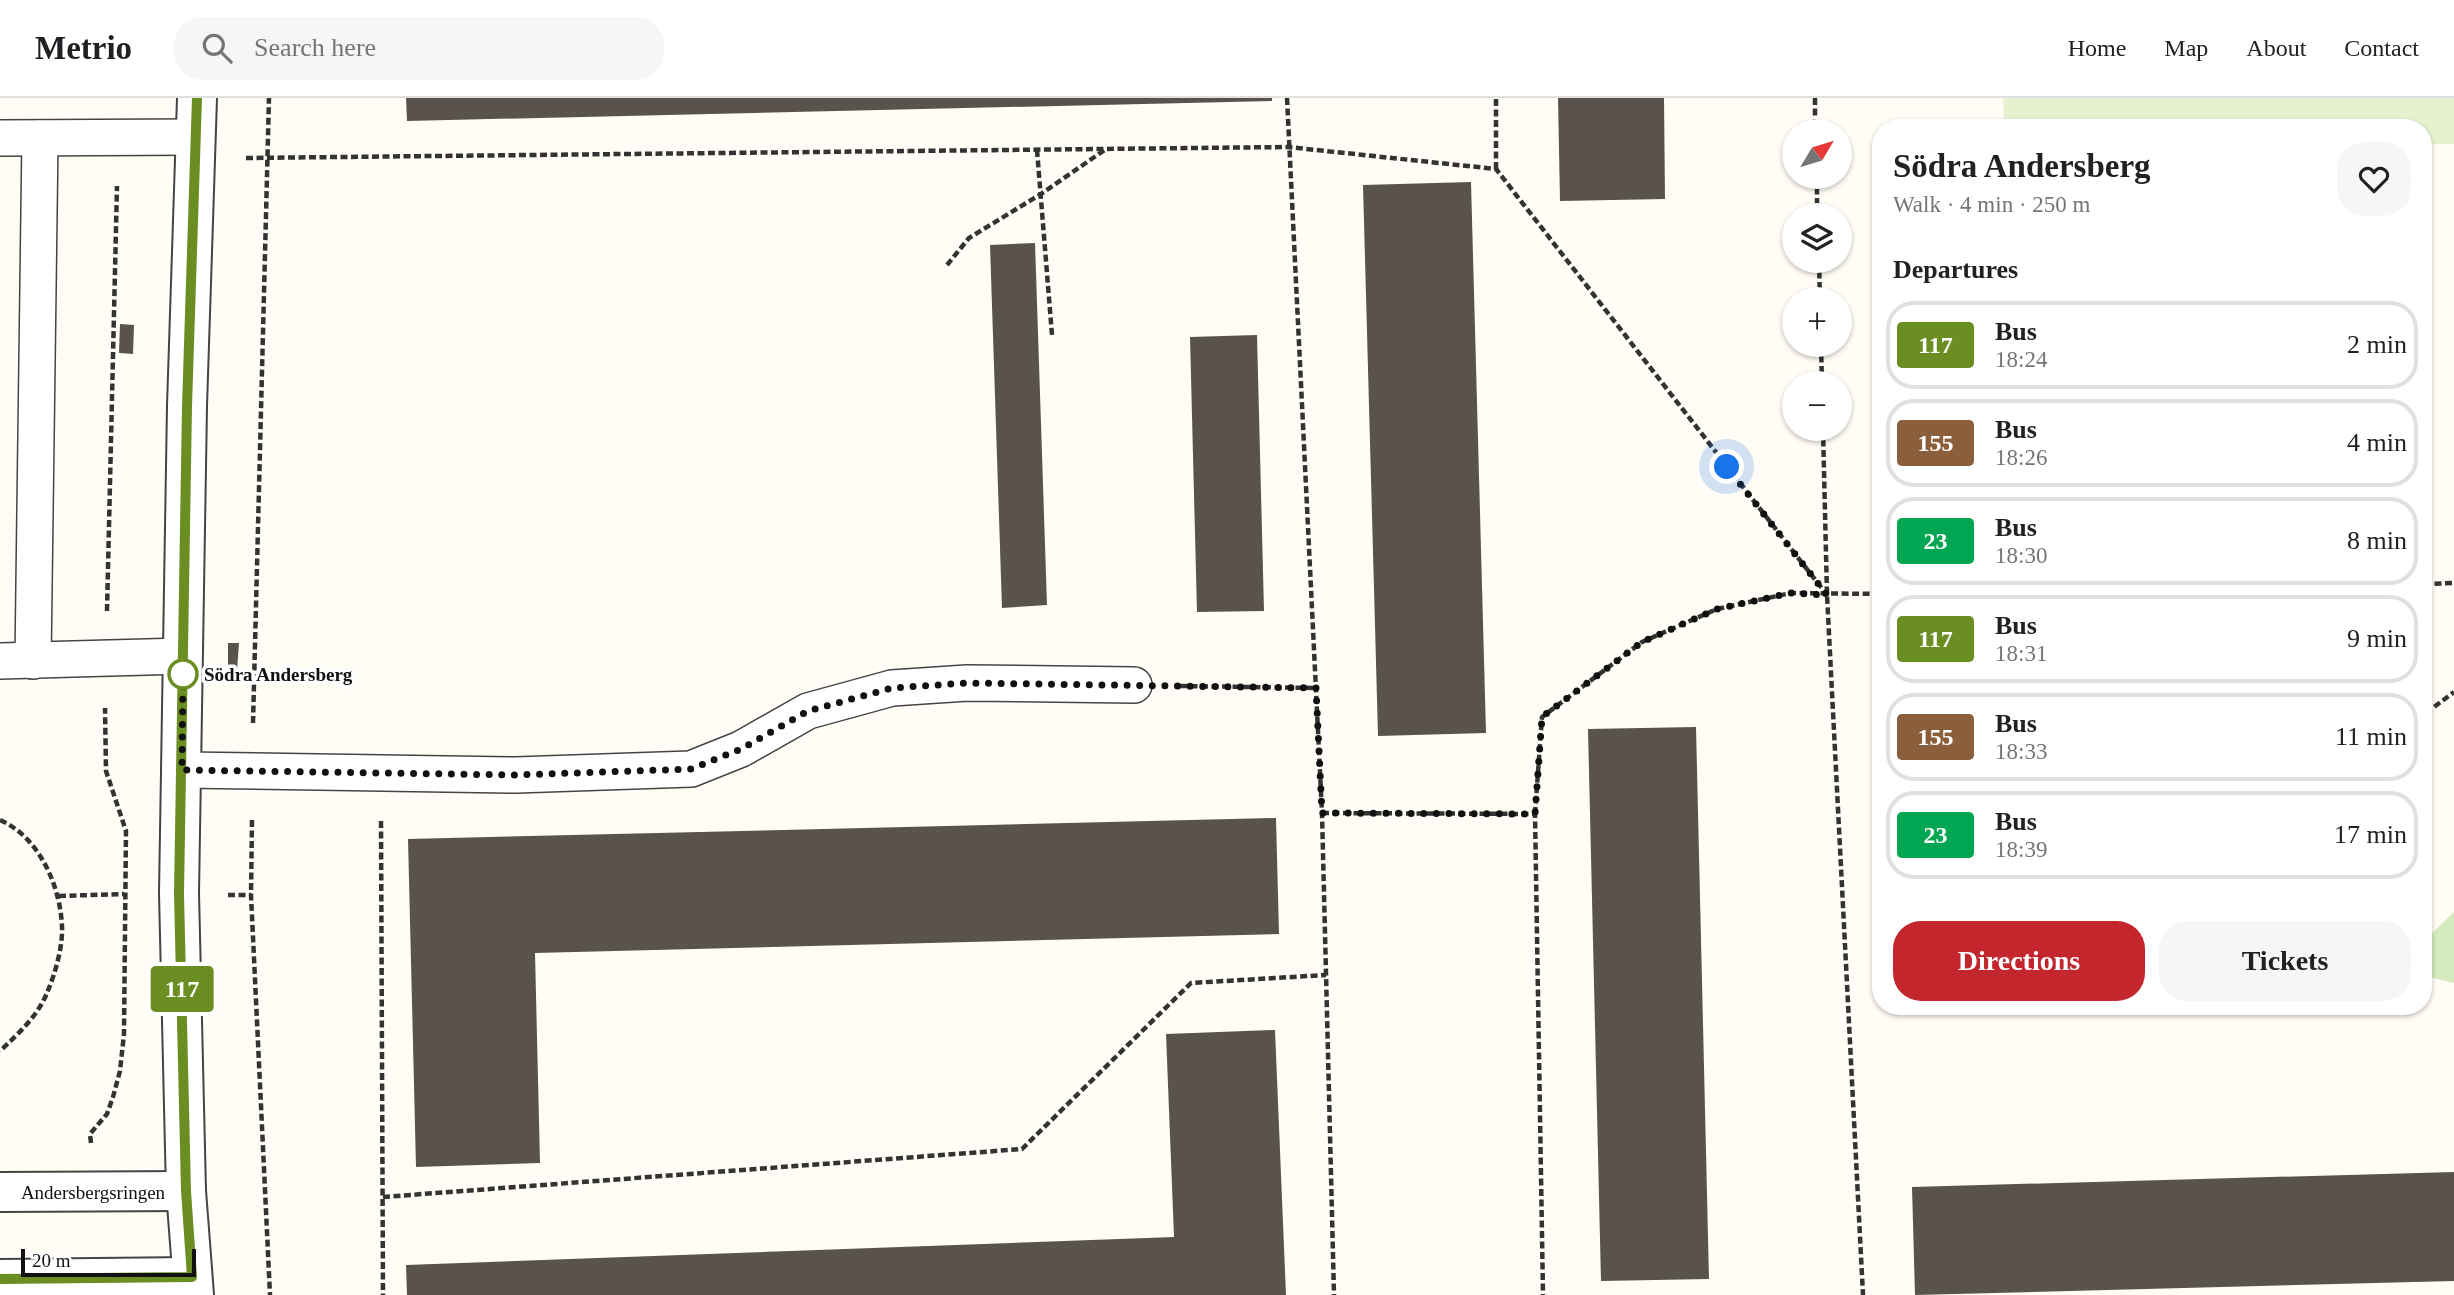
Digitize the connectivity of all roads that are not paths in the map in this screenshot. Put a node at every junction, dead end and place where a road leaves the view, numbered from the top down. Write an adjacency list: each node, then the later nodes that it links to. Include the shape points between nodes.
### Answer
1 (197, 98): 4 (street, Andersbergsringen)
2 (0, 138): 3 (lane)
3 (40, 138): 4 (lane, via 118,138); 6 (lane)
4 (196, 147): 5 (street, Andersbergsringen)
5 (183, 656): 6 (lane); 8 (street, Andersbergsringen)
6 (16, 661)
7 (1134, 685): 8 (lane, via 967,683 892,688 808,711 741,749 691,769 516,775)
8 (182, 770): 9 (street, Andersbergsringen, via 179,894)
9 (186, 1191): 10 (street, Andersbergsringen); 12 (street, Andersbergsringen)
10 (0, 1192)
11 (0, 1279): 12 (street, Andersbergsringen)
12 (193, 1286)

